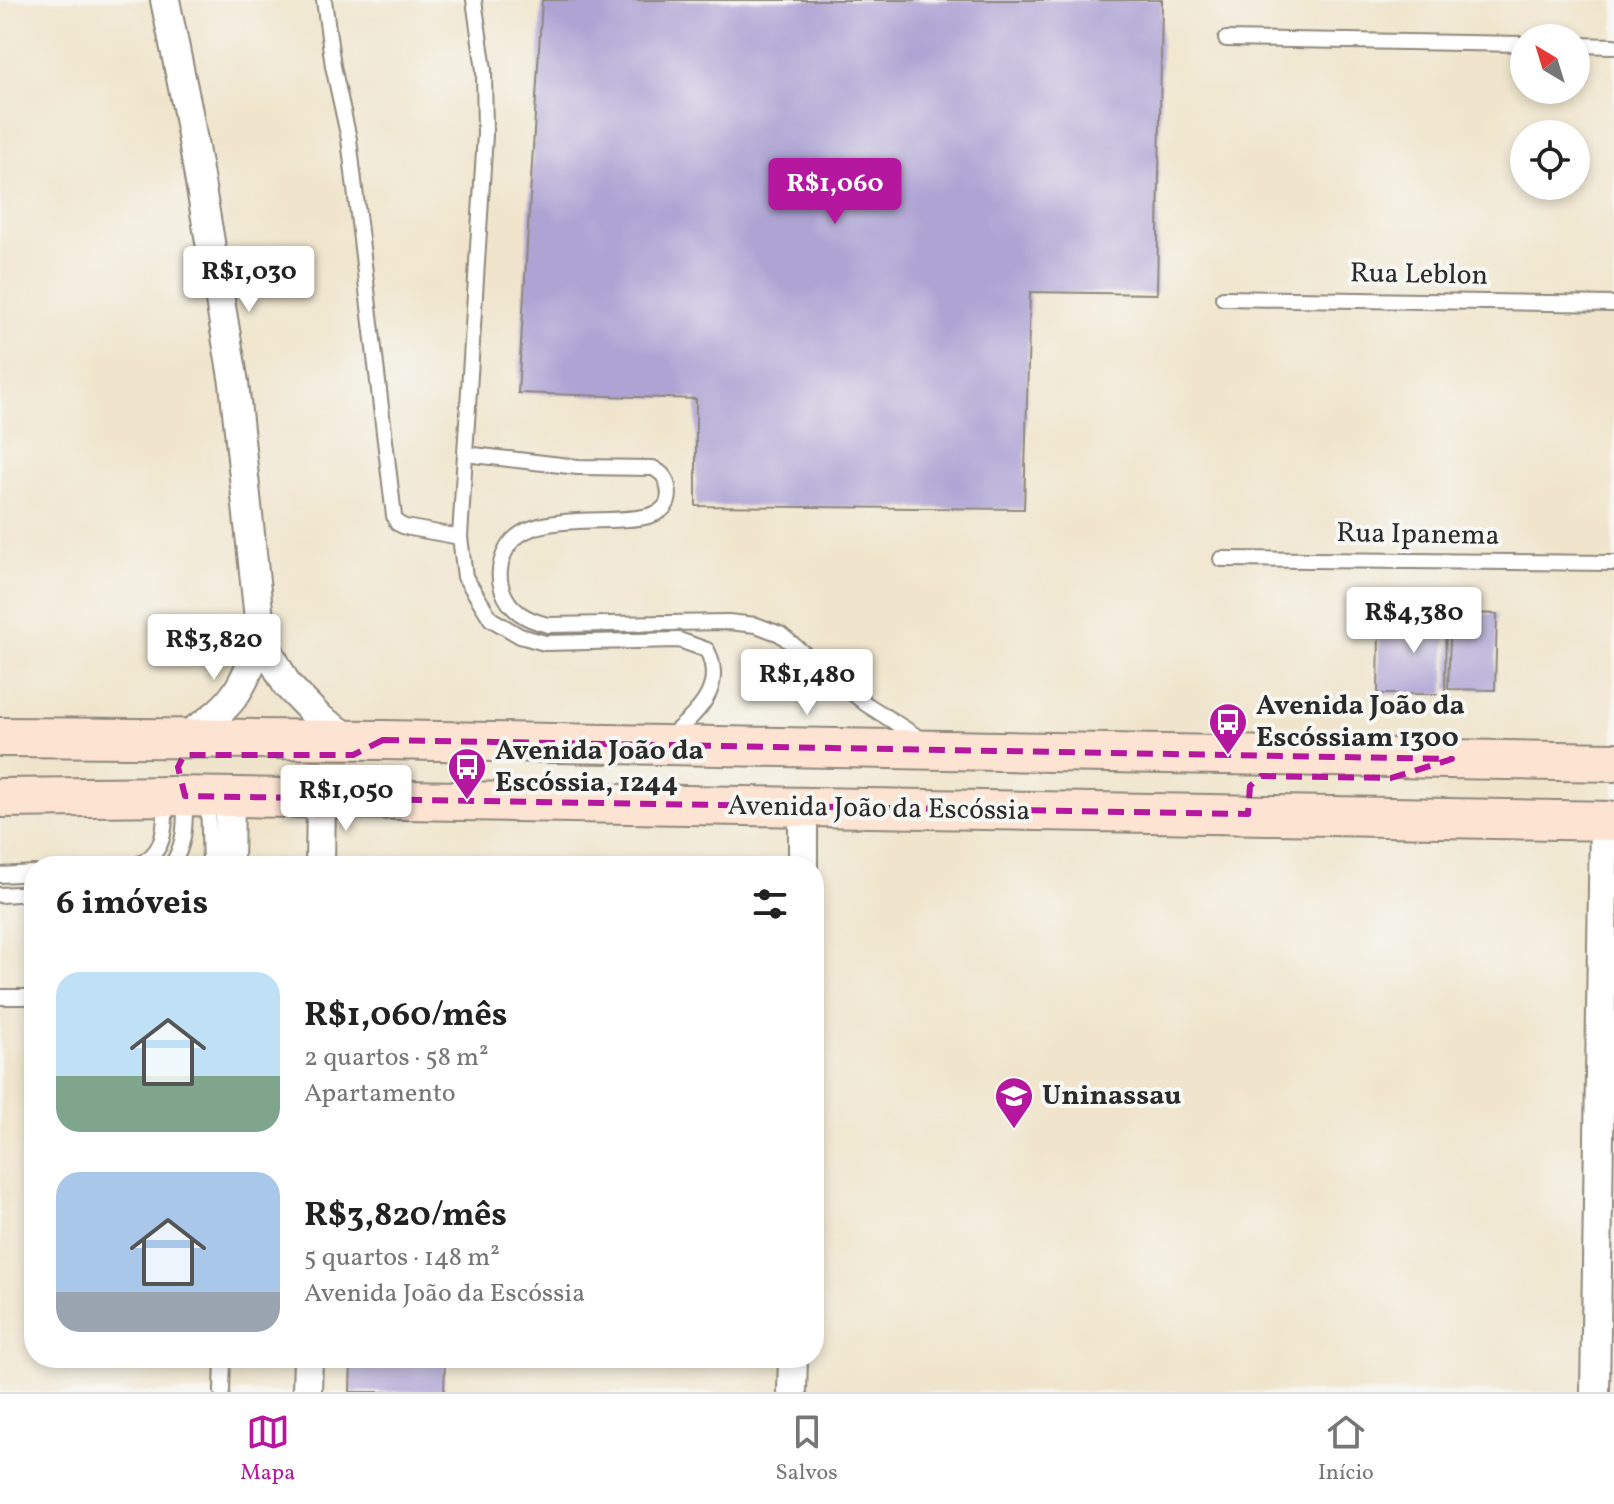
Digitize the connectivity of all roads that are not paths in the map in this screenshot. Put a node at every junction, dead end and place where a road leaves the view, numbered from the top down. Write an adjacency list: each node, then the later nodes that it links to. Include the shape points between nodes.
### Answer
1 (165, 0): 14 (street, via 234,383)
2 (324, 0): 11 (lane, via 349,139 394,516 405,527)
3 (474, 0): 10 (lane, via 484,70 485,135)
4 (1226, 39): 5 (lane)
5 (1510, 44)
6 (1590, 45): 7 (lane)
7 (1614, 46)
8 (1223, 298): 9 (lane, Rua Leblon)
9 (1614, 304)
10 (465, 454): 11 (lane); 19 (lane, via 578,467 653,468 667,485 669,500 654,515 549,523 512,538 498,572 504,595 521,616 548,625 756,625 780,634 866,704)
11 (460, 537): 18 (lane, via 465,577 491,619 520,636 545,643 679,640 707,650 715,677 709,693 695,715)
12 (1221, 559): 13 (lane, Rua Ipanema)
13 (1614, 563)
14 (261, 638): 16 (street, via 234,700); 17 (street, via 287,685 319,718)
15 (0, 737): 16 (main road)
16 (183, 738): 17 (main road)
17 (367, 740): 18 (main road); 22 (main road, via 353,755 192,752 178,767)
18 (660, 746): 19 (main road)
19 (938, 751): 21 (main road)
20 (1606, 757): 21 (main road)
21 (1452, 759): 26 (main road, via 1391,778 1261,776 1250,786)
22 (199, 796): 23 (main road, Avenida João da Escóssia); 24 (main road, Avenida João da Escóssia); 28 (lane, via 164,835); 29 (lane); 30 (lane); 31 (lane); 32 (lane); 33 (lane)
23 (0, 798)
24 (321, 798): 25 (main road, Avenida João da Escóssia); 34 (street)
25 (803, 808): 26 (main road, Avenida João da Escóssia); 35 (street)
26 (1248, 814): 27 (main road, Avenida João da Escóssia)
27 (1609, 821): 50 (street)
28 (153, 856)
29 (161, 856)
30 (178, 856)
31 (208, 856)
32 (220, 856)
33 (231, 856)
34 (320, 856)
35 (803, 856)
36 (24, 874): 37 (lane)
37 (0, 875)
38 (24, 882): 39 (lane)
39 (0, 883)
40 (24, 894): 41 (lane)
41 (0, 895)
42 (0, 997): 43 (lane)
43 (24, 997)
44 (223, 1368): 47 (lane)
45 (308, 1368): 48 (street)
46 (793, 1368): 49 (street)
47 (222, 1392)
48 (307, 1392)
49 (792, 1392)
50 (1595, 1392)

